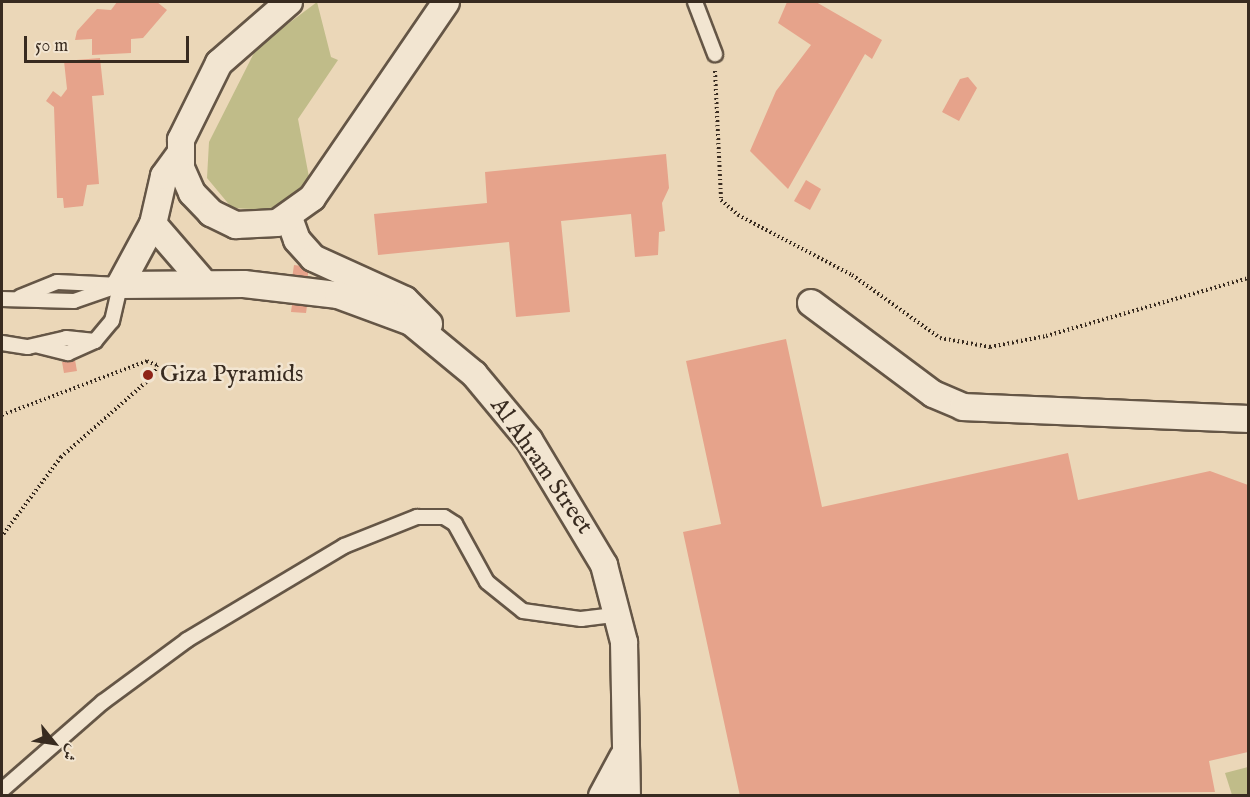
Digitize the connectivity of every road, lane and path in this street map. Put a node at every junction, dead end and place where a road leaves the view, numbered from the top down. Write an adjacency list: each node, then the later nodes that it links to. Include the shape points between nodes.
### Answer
1 (289, 2): 5 (street, via 219,63 194,104)
2 (446, 2): 6 (street, via 312,198)
3 (696, 2): 4 (lane)
4 (715, 54): 8 (path, via 721,200 738,215 852,275 940,338 990,347)
5 (180, 154): 6 (street, via 185,181 211,213 249,227); 7 (street, via 159,188)
6 (289, 218): 14 (street, via 307,254 415,306)
7 (153, 224): 9 (street); 10 (street)
8 (1248, 278)
9 (203, 282): 10 (street, Al Ahram Street); 14 (street, Al Ahram Street, via 338,295)
10 (120, 285): 11 (lane, via 74,301); 11 (lane, via 57,282); 15 (lane, via 112,321 95,341 66,338 39,346)
11 (20, 297): 12 (lane)
12 (2, 299)
13 (811, 303): 17 (street, via 933,394 963,407)
14 (433, 335): 19 (street, Al Ahram Street, via 529,440 594,542)
15 (2, 343)
16 (2, 415): 18 (path, via 147,361 157,365 156,373 61,457)
17 (1248, 419)
18 (2, 536)
19 (619, 614): 20 (street, Al Ahram Street, via 626,671); 21 (lane, via 581,619 523,611 487,582 455,524 430,514 417,517 344,546 204,628 103,702)
20 (622, 757): 22 (street, Al Ahram Street); 23 (street, Al Ahram Street)
21 (2, 790)
22 (602, 795)
23 (627, 795)

